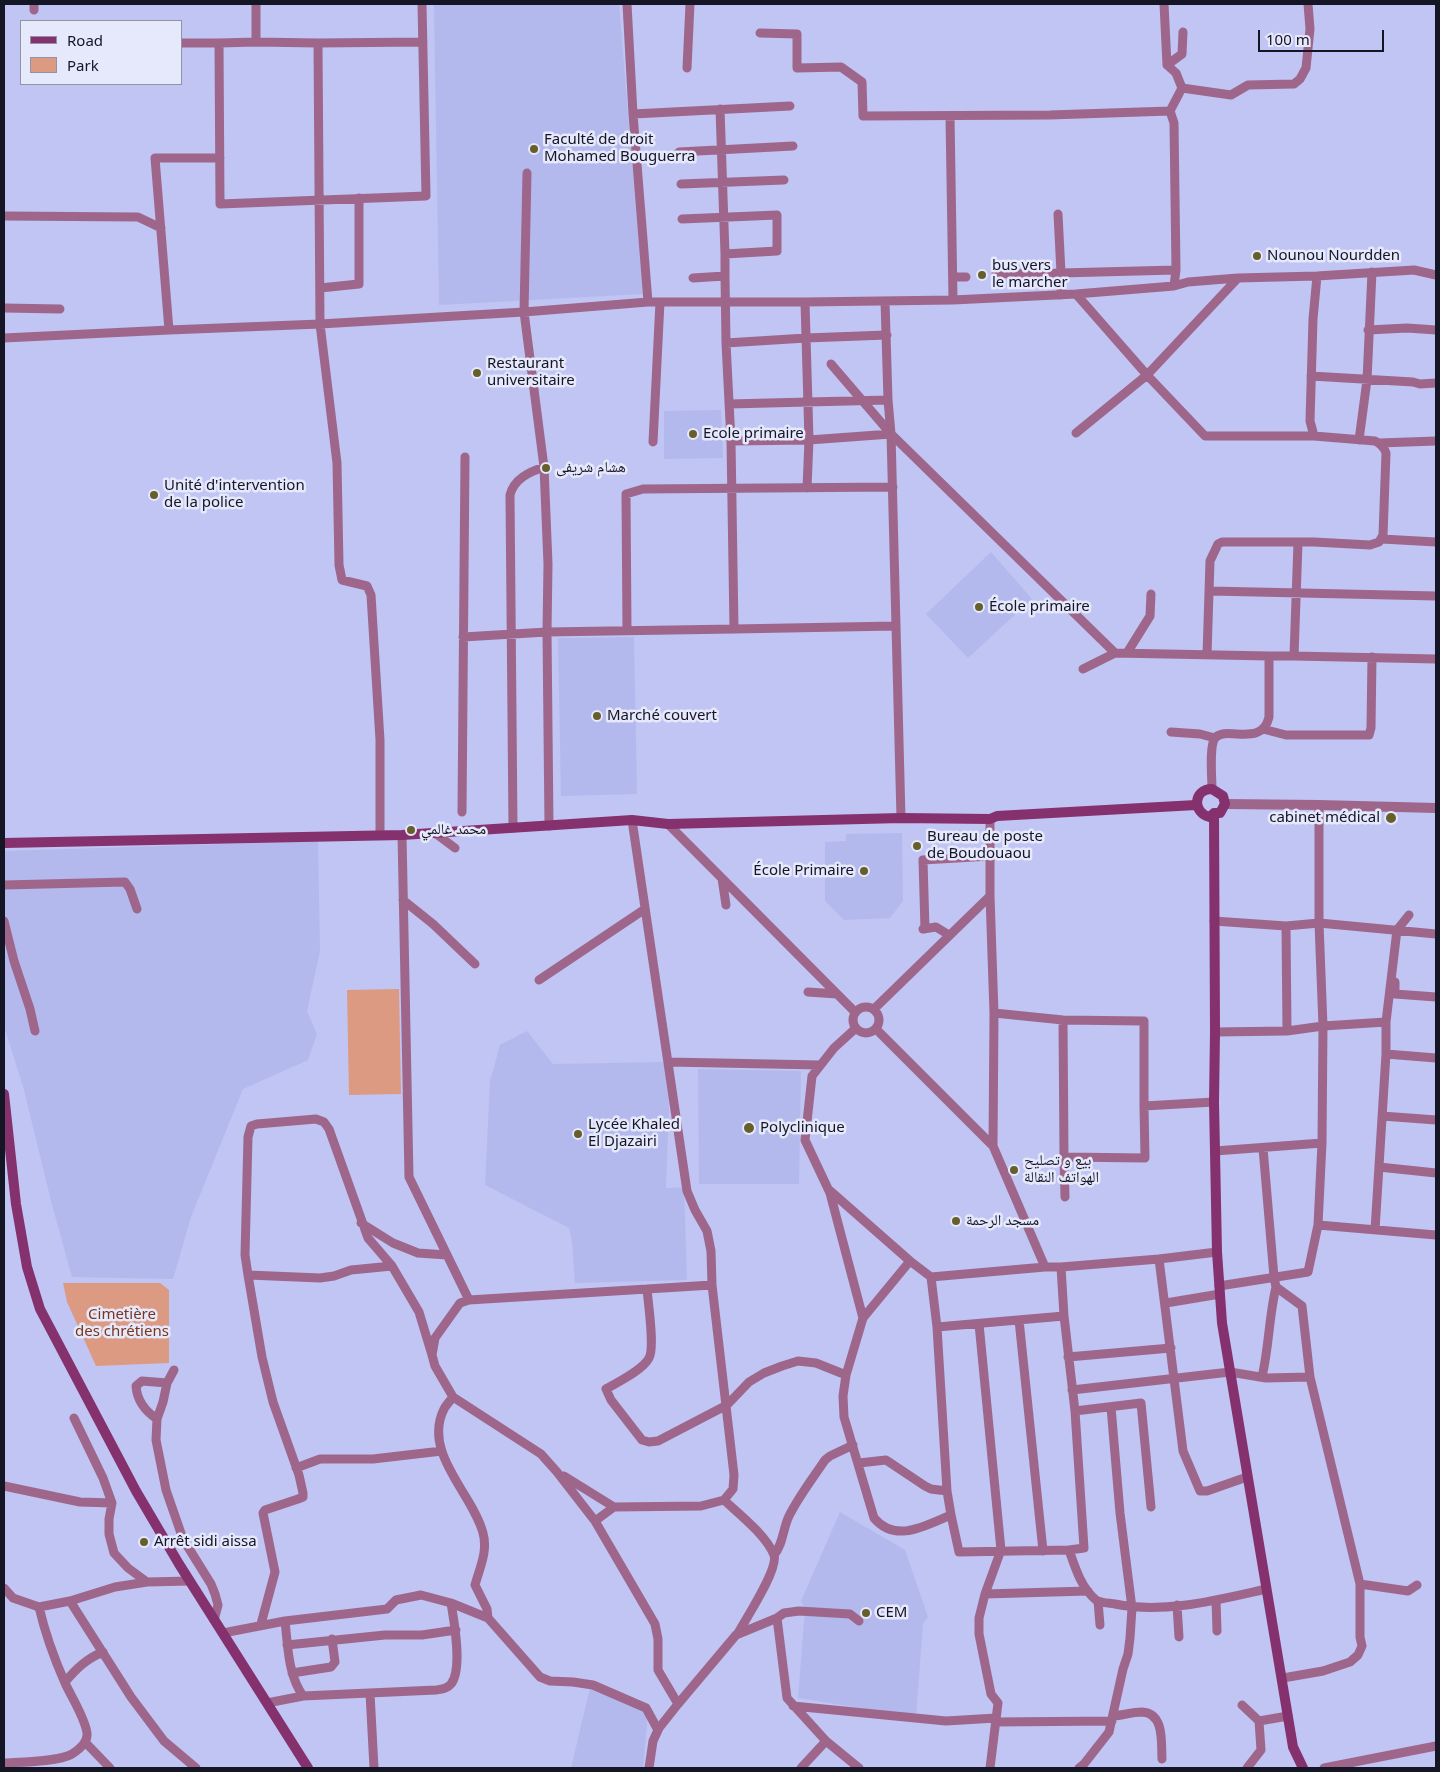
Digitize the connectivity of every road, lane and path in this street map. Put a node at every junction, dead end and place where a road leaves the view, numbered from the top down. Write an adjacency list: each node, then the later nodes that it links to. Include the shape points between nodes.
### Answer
1 (256, 4): 9 (street)
2 (422, 4): 10 (street)
3 (627, 4): 20 (street)
4 (690, 4): 15 (street)
5 (1164, 4): 14 (street)
6 (1308, 4): 16 (street, via 1310,28 1306,68 1294,84 1248,85 1231,95)
7 (1183, 32): 14 (street, via 1182,54)
8 (760, 33): 21 (street, via 797,34 797,68 841,67 862,82 863,116)
9 (256, 42): 12 (street); 13 (street)
10 (423, 42): 13 (street); 30 (street, via 426,196)
11 (182, 43): 12 (street)
12 (219, 43): 25 (street)
13 (318, 43): 31 (street)
14 (1167, 64): 16 (street)
15 (687, 68)
16 (1182, 88): 19 (street)
17 (790, 106): 18 (street)
18 (720, 109): 20 (street); 23 (street)
19 (1170, 111): 21 (street); 38 (street, via 1174,123)
20 (633, 114): 55 (street)
21 (950, 116): 47 (street)
22 (792, 146): 23 (street)
23 (722, 149): 24 (street); 28 (street)
24 (679, 152)
25 (220, 158): 31 (street, via 220,204); 36 (street, via 155,158)
26 (526, 173): 61 (street)
27 (784, 180): 28 (street)
28 (724, 182): 29 (street); 34 (street)
29 (681, 184)
30 (359, 198): 31 (street); 50 (street, via 359,284)
31 (320, 200): 50 (street)
32 (1058, 214): 39 (street)
33 (4, 216): 36 (street, via 138,217)
34 (725, 217): 35 (street); 37 (street); 37 (street, via 777,215 777,251)
35 (682, 219)
36 (161, 228): 63 (street)
37 (725, 254): 43 (street)
38 (1176, 270): 39 (street); 49 (street)
39 (1061, 272): 41 (street); 52 (street)
40 (1372, 272): 42 (street, via 1414,270); 44 (street); 64 (street)
41 (996, 274)
42 (1436, 275)
43 (725, 276): 46 (street); 57 (street)
44 (1317, 276): 48 (street); 72 (street)
45 (966, 277): 47 (street)
46 (694, 278)
47 (953, 278): 53 (street)
48 (1238, 278): 49 (street); 71 (street)
49 (1174, 286): 51 (street)
50 (320, 288): 62 (street)
51 (1076, 294): 52 (street); 71 (street)
52 (1061, 295): 53 (street)
53 (953, 300): 54 (street)
54 (885, 301): 58 (street); 66 (street)
55 (648, 302): 56 (street); 61 (street)
56 (660, 302): 57 (street); 86 (street)
57 (725, 302): 58 (street); 69 (street)
58 (805, 302): 68 (street)
59 (4, 308): 60 (street)
60 (60, 309)
61 (524, 312): 62 (street); 89 (street)
62 (320, 324): 63 (street); 131 (street, via 337,463 342,580 367,586 371,595 380,740)
63 (169, 330): 67 (street)
64 (1368, 330): 65 (street); 73 (street)
65 (1436, 330)
66 (887, 335): 68 (street); 75 (street)
67 (4, 338)
68 (806, 338): 69 (street); 77 (street)
69 (726, 343): 78 (street)
70 (831, 364): 76 (street)
71 (1147, 375): 79 (street); 81 (street, via 1205,436)
72 (1312, 376): 73 (street); 81 (street, via 1310,421)
73 (1367, 380): 74 (street); 83 (street)
74 (1436, 383)
75 (888, 400): 76 (street); 80 (street)
76 (861, 401): 77 (street); 80 (street)
77 (808, 402): 78 (street); 82 (street)
78 (729, 404): 84 (street)
79 (1076, 433)
80 (892, 434): 82 (street); 90 (street); 106 (street)
81 (1314, 436): 83 (street)
82 (809, 440): 84 (street); 91 (street)
83 (1359, 440): 87 (street)
84 (731, 441): 92 (street)
85 (1436, 441): 87 (street)
86 (653, 442)
87 (1379, 443): 93 (street, via 1386,453)
88 (464, 457): 105 (street)
89 (544, 467): 103 (street); 104 (street, via 521,478 512,486 510,495)
90 (893, 487): 91 (street); 100 (street)
91 (807, 488): 92 (street)
92 (732, 489): 101 (street); 102 (street, via 644,489 626,494)
93 (1382, 539): 94 (street, via 1370,545); 95 (street)
94 (1298, 542): 96 (street, via 1218,544 1210,561); 97 (street)
95 (1436, 542)
96 (1210, 591): 97 (street); 108 (street)
97 (1295, 592): 99 (street); 110 (street)
98 (1151, 594): 107 (street, via 1150,616)
99 (1436, 596)
100 (896, 626): 101 (street); 124 (street)
101 (734, 628): 102 (street)
102 (628, 630): 103 (street)
103 (547, 632): 104 (street); 128 (street)
104 (511, 635): 105 (street); 129 (street)
105 (463, 637): 122 (street)
106 (1115, 653): 107 (street); 113 (street)
107 (1127, 654): 108 (street)
108 (1207, 655): 109 (street)
109 (1269, 656): 110 (street); 114 (street, via 1269,718)
110 (1294, 656): 111 (street)
111 (1372, 657): 112 (street); 114 (street, via 1369,735 1286,735)
112 (1436, 658)
113 (1083, 669)
114 (1263, 729): 116 (street, via 1251,734 1224,734)
115 (1171, 732): 116 (street, via 1190,732)
116 (1215, 738): 117 (street, via 1212,745)
117 (1212, 788): 118 (main road, via 1223,796); 119 (main road, via 1200,793)
118 (1225, 804): 120 (street); 123 (main road, via 1220,813)
119 (1196, 805): 123 (main road, via 1205,816 1210,817); 125 (main road, via 997,816)
120 (1318, 805): 121 (street); 146 (street)
121 (1436, 808)
122 (462, 812)
123 (1214, 813): 145 (main road)
124 (900, 818): 125 (main road); 127 (main road)
125 (990, 819): 135 (street)
126 (632, 820): 127 (main road); 128 (main road); 142 (street)
127 (668, 824): 136 (street)
128 (549, 826): 129 (main road)
129 (513, 828): 130 (main road)
130 (435, 833): 132 (main road); 134 (street)
131 (380, 835): 132 (main road); 133 (main road)
132 (402, 835): 139 (street)
133 (4, 843)
134 (455, 848)
135 (990, 856): 138 (street); 150 (street, via 923,860 924,929 936,927)
136 (722, 878): 140 (street); 154 (street)
137 (4, 885): 141 (street, via 125,882)
138 (990, 896): 150 (street); 158 (street)
139 (403, 900): 151 (street); 190 (street, via 409,1176)
140 (726, 904)
141 (137, 909)
142 (645, 909): 152 (street); 169 (street)
143 (1409, 915): 148 (street)
144 (4, 921): 165 (street)
145 (1214, 921): 147 (street); 166 (main road)
146 (1319, 923): 147 (street); 148 (street); 161 (street)
147 (1286, 926): 164 (street)
148 (1397, 930): 149 (street); 155 (street, via 1395,994); 160 (street)
149 (1436, 934)
150 (949, 935): 156 (street)
151 (475, 964)
152 (539, 980)
153 (808, 992): 154 (street)
154 (837, 994): 157 (street)
155 (1436, 997)
156 (874, 1009): 157 (street, via 862,1007); 163 (street, via 878,1016)
157 (855, 1012): 162 (street, via 852,1020)
158 (994, 1013): 159 (street); 177 (street)
159 (1063, 1020): 173 (street, via 1144,1021); 180 (street)
160 (1386, 1022): 161 (street); 167 (street)
161 (1323, 1026): 164 (street); 176 (street)
162 (856, 1028): 163 (street, via 863,1033); 170 (street)
163 (876, 1029): 177 (street)
164 (1287, 1030): 166 (street)
165 (35, 1032)
166 (1216, 1032): 172 (main road)
167 (1386, 1054): 168 (street); 174 (street)
168 (1436, 1058)
169 (668, 1062): 170 (street); 199 (street, via 687,1191 694,1210 708,1231)
170 (820, 1065): 183 (street, via 812,1076 805,1140)
171 (4, 1094): 245 (main road, via 26,1267 40,1309 136,1492)
172 (1214, 1102): 173 (street); 179 (main road)
173 (1144, 1106): 180 (street, via 1145,1158)
174 (1382, 1116): 175 (street); 181 (street)
175 (1436, 1120)
176 (1322, 1143): 178 (street); 186 (street)
177 (993, 1146): 194 (street)
178 (1263, 1148): 179 (street); 198 (street)
179 (1215, 1151): 189 (main road)
180 (1064, 1157): 184 (street)
181 (1379, 1167): 182 (street); 187 (street)
182 (1436, 1173)
183 (828, 1189): 192 (street); 206 (street)
184 (1065, 1197)
185 (361, 1223): 190 (street, via 393,1243 418,1253); 193 (street, via 368,1238); 196 (street, via 324,1122 316,1119 250,1126 245,1255)
186 (1318, 1225): 187 (street); 198 (street, via 1308,1272)
187 (1374, 1230): 188 (street)
188 (1436, 1235)
189 (1217, 1252): 191 (street); 202 (main road)
190 (447, 1255): 203 (street, via 464,1290)
191 (1159, 1259): 195 (street); 204 (street)
192 (910, 1262): 197 (street); 206 (street)
193 (392, 1266): 196 (street, via 351,1270 320,1278); 211 (street, via 419,1312)
194 (1045, 1266): 195 (street); 197 (street)
195 (1061, 1267): 205 (street)
196 (248, 1275): 230 (street, via 273,1402)
197 (931, 1277): 209 (street)
198 (1274, 1277): 200 (street); 202 (street)
199 (712, 1285): 201 (street); 222 (street)
200 (1276, 1287): 216 (street); 217 (street, via 1302,1306)
201 (647, 1289): 203 (street); 222 (street, via 650,1357 606,1389 611,1400 642,1440 649,1442 658,1441)
202 (1219, 1290): 204 (street); 214 (main road)
203 (464, 1301): 211 (street, via 435,1338)
204 (1166, 1303): 210 (street)
205 (1064, 1316): 207 (street); 212 (street)
206 (863, 1318): 215 (street)
207 (1018, 1320): 208 (street); 243 (street)
208 (979, 1324): 209 (street); 241 (street)
209 (936, 1328): 234 (street)
210 (1171, 1348): 212 (street); 218 (street)
211 (432, 1355): 221 (street)
212 (1068, 1357): 220 (street)
213 (174, 1370): 219 (street)
214 (1230, 1372): 216 (street); 218 (street); 232 (main road)
215 (846, 1375): 222 (street, via 816,1363 798,1361 749,1382); 227 (street, via 843,1406)
216 (1262, 1376): 217 (street)
217 (1310, 1376): 247 (street)
218 (1174, 1378): 220 (street); 232 (street, via 1183,1451 1200,1491)
219 (167, 1383): 226 (street); 226 (street, via 142,1381 136,1386 142,1406)
220 (1072, 1390): 224 (street)
221 (453, 1397): 228 (street, via 444,1409 439,1425); 231 (street, via 541,1454)
222 (727, 1405): 235 (street, via 734,1475 733,1489)
223 (1111, 1407): 224 (street); 238 (street, via 1142,1403); 259 (street)
224 (1074, 1411): 242 (street, via 1084,1548)
225 (74, 1418): 236 (street)
226 (156, 1420): 262 (street, via 156,1440 166,1490 183,1539 215,1594 218,1605)
227 (853, 1445): 229 (street); 244 (street, via 825,1460 790,1513)
228 (442, 1451): 230 (street, via 373,1459 320,1459); 260 (street, via 484,1533 484,1559 475,1585 487,1608)
229 (859, 1463): 234 (street, via 886,1460 931,1489); 239 (street, via 874,1518 881,1526 896,1532 911,1531)
230 (296, 1468): 265 (street, via 304,1493 302,1497 265,1509 263,1513 275,1572)
231 (557, 1472): 237 (street); 240 (street)
232 (1247, 1477): 250 (main road)
233 (4, 1486): 236 (street, via 80,1502)
234 (947, 1491): 239 (street)
235 (724, 1500): 237 (street, via 701,1506); 244 (street, via 764,1539)
236 (112, 1503): 246 (street, via 109,1534 114,1553)
237 (614, 1507): 240 (street)
238 (1151, 1507)
239 (951, 1515): 241 (street, via 959,1552)
240 (595, 1520): 281 (street, via 655,1624 658,1670)
241 (1001, 1550): 243 (street); 252 (street)
242 (1069, 1550): 243 (street); 251 (street, via 1075,1570)
243 (1043, 1551)
244 (774, 1555): 270 (street, via 773,1571)
245 (190, 1581): 246 (street); 262 (main road)
246 (148, 1582): 254 (street, via 115,1587)
247 (1360, 1584): 248 (street, via 1408,1591); 276 (street, via 1362,1646 1358,1655 1350,1662 1323,1671)
248 (1417, 1585)
249 (4, 1588): 258 (street, via 13,1598)
250 (1266, 1589): 253 (street); 276 (main road)
251 (1088, 1591): 252 (street); 255 (street)
252 (985, 1594): 286 (street, via 979,1634 991,1694 998,1703)
253 (1216, 1600): 257 (street); 268 (street)
254 (70, 1601): 258 (street); 274 (street)
255 (1098, 1601): 259 (street); 266 (street)
256 (451, 1603): 260 (street); 263 (street, via 429,1596 413,1596 396,1600 387,1609); 267 (street)
257 (1177, 1605): 259 (street); 271 (street)
258 (39, 1607): 277 (street, via 45,1633)
259 (1132, 1608): 285 (street, via 1128,1654)
260 (488, 1618): 288 (street, via 540,1677 593,1685 646,1708)
261 (777, 1618): 264 (street, via 784,1613 799,1611 850,1614); 270 (street); 283 (street, via 787,1698)
262 (214, 1620): 269 (main road)
263 (285, 1621): 265 (street); 273 (street)
264 (859, 1621)
265 (261, 1624): 269 (street)
266 (1100, 1626)
267 (456, 1630): 272 (street, via 422,1635); 278 (street, via 455,1673 448,1687)
268 (1217, 1632)
269 (223, 1633): 280 (main road)
270 (736, 1635): 281 (street)
271 (1179, 1637)
272 (332, 1639): 273 (street); 275 (street, via 335,1662 331,1667)
273 (287, 1645): 275 (street)
274 (103, 1652): 277 (street, via 83,1663); 295 (street, via 164,1741)
275 (292, 1674): 279 (street, via 294,1683)
276 (1283, 1678): 284 (main road)
277 (65, 1682): 290 (street, via 84,1724)
278 (370, 1693): 279 (street); 297 (street)
279 (304, 1696): 280 (street)
280 (268, 1703): 296 (main road)
281 (678, 1704): 288 (street)
282 (1242, 1705): 287 (street)
283 (793, 1706): 286 (street, via 946,1721); 289 (street)
284 (1288, 1716): 287 (street); 304 (main road, via 1293,1747)
285 (1113, 1719): 286 (street); 292 (street, via 1143,1712 1151,1714 1160,1724); 302 (street, via 1109,1732)
286 (996, 1720): 301 (street)
287 (1259, 1722): 303 (street, via 1261,1750)
288 (658, 1730): 298 (street)
289 (826, 1740): 299 (street); 300 (street)
290 (85, 1742): 293 (street, via 71,1755); 294 (street)
291 (1436, 1746): 305 (street)
292 (1162, 1759)
293 (4, 1763)
294 (110, 1768)
295 (196, 1768)
296 (308, 1768)
297 (374, 1768)
298 (649, 1768)
299 (801, 1768)
300 (859, 1768)
301 (990, 1768)
302 (1079, 1768)
303 (1247, 1768)
304 (1303, 1768)
305 (1324, 1768)

